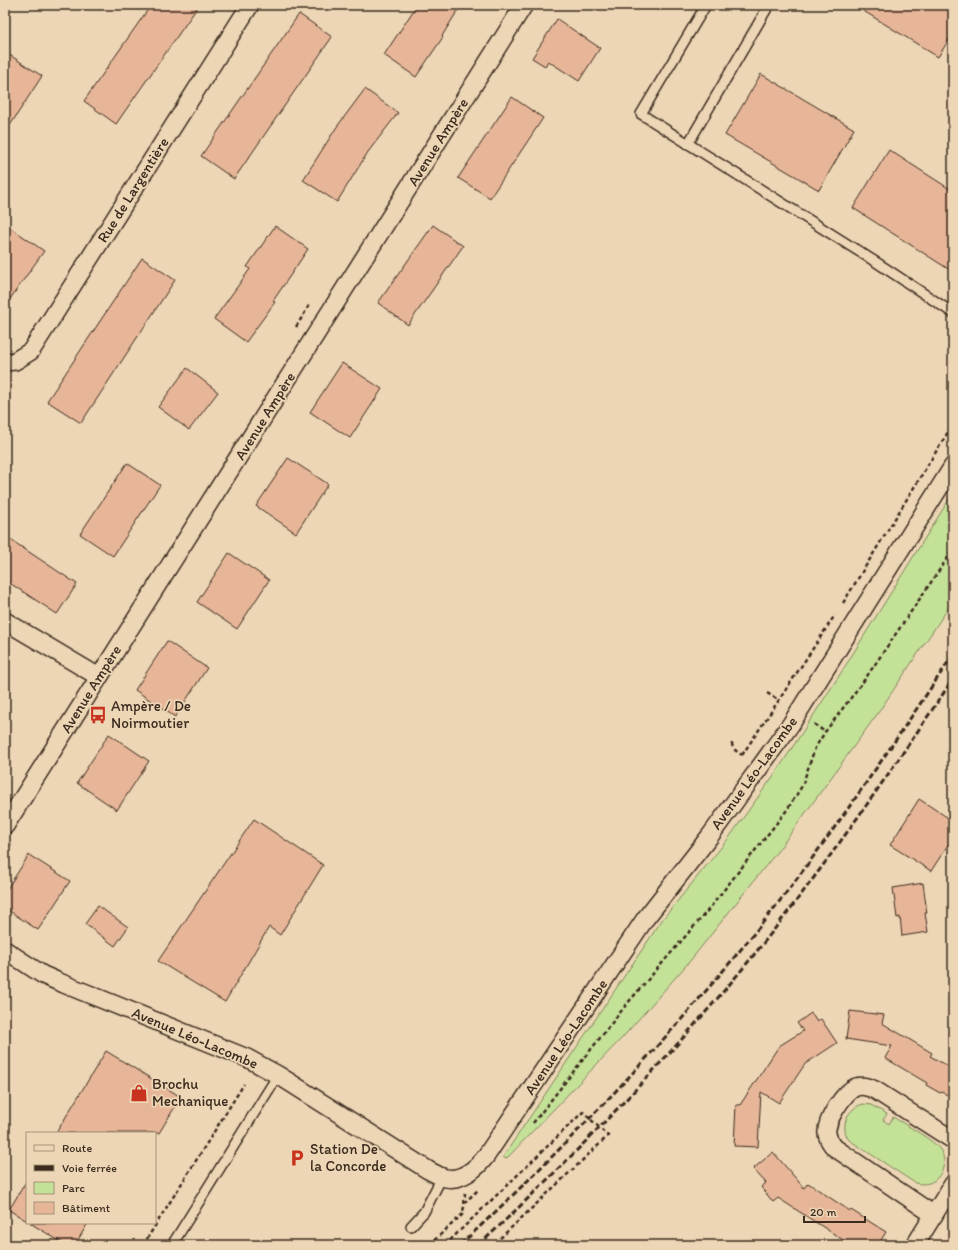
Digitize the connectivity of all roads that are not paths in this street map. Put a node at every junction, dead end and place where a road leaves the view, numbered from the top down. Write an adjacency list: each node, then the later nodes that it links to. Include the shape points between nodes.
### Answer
1 (250, 5): 7 (street, Rue de Largentière, via 31,351 15,361)
2 (524, 5): 10 (street, Avenue Ampère)
3 (706, 5): 5 (lane, via 641,114)
4 (769, 5): 5 (lane)
5 (688, 144): 6 (lane)
6 (953, 313)
7 (5, 362)
8 (953, 466): 15 (street, Avenue Léo-Lacombe, via 791,724 710,836 649,913 486,1156 468,1173 451,1179)
9 (5, 621): 10 (street)
10 (99, 677): 11 (street, Avenue Ampère)
11 (5, 826)
12 (5, 950): 13 (street, Avenue Léo-Lacombe, via 43,975 233,1052)
13 (278, 1075): 15 (street, Avenue Léo-Lacombe); 19 (lane)
14 (953, 1140): 17 (street, via 866,1086 857,1087 849,1092 832,1114 828,1124 827,1134 835,1148)
15 (442, 1177): 18 (lane, via 424,1212)
16 (953, 1184): 17 (street)
17 (934, 1215): 20 (street)
18 (412, 1226)
19 (172, 1245)
20 (915, 1245)

